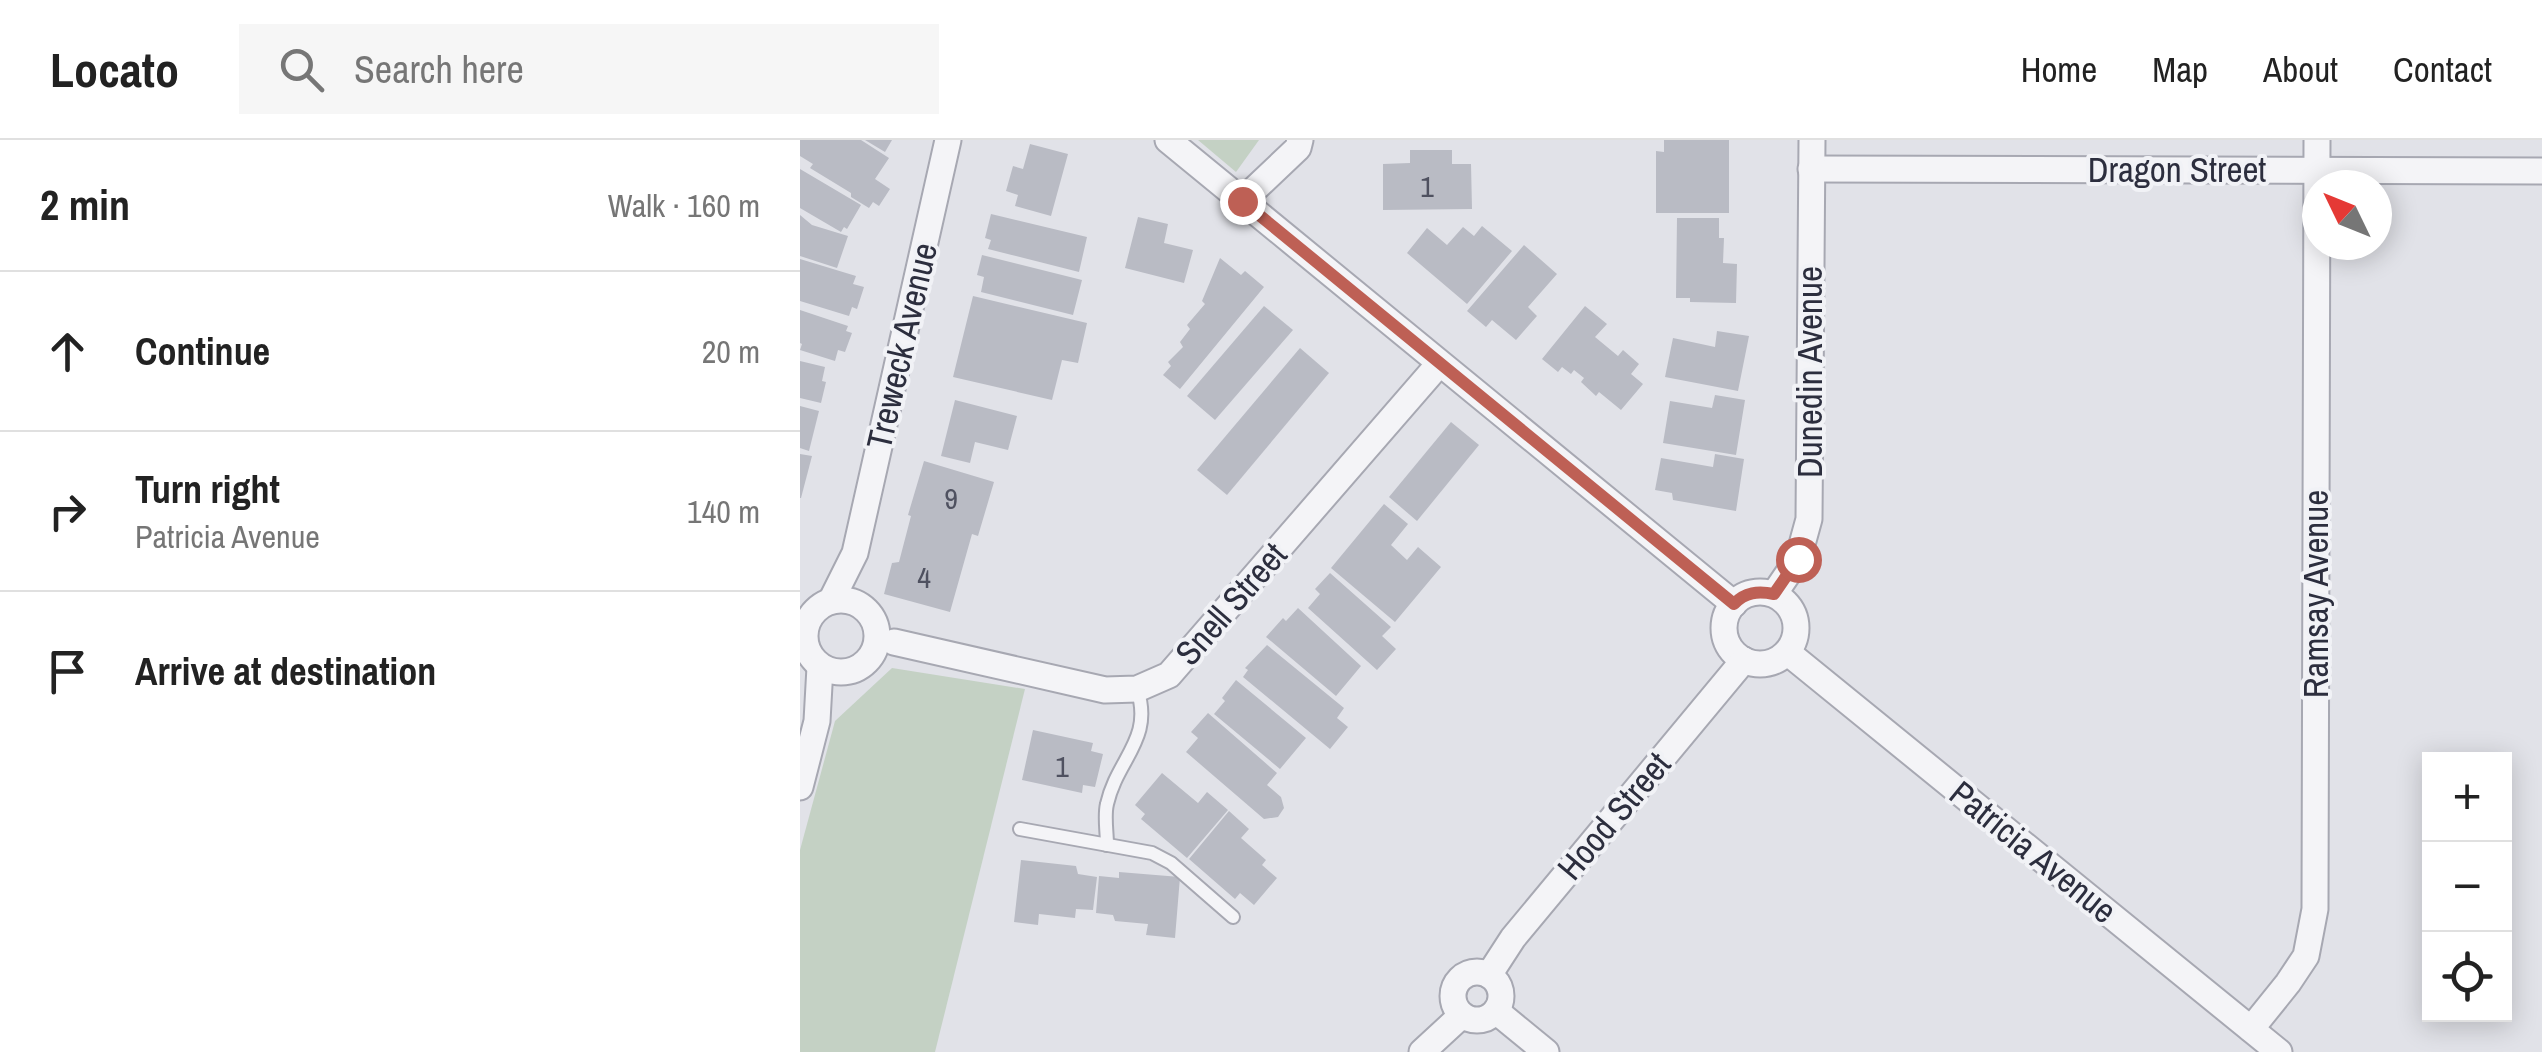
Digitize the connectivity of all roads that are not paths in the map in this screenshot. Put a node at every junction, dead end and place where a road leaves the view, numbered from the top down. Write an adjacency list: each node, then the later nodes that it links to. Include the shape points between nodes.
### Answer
1 (948, 140): 13 (street, Treweck Avenue)
2 (1168, 140): 10 (street)
3 (1300, 140): 10 (street)
4 (1812, 140): 6 (street, Dunedin Avenue)
5 (2317, 140): 7 (street, Ramsay Avenue)
6 (1811, 168): 7 (street, Dragon Street); 14 (street, Dunedin Avenue, via 1809,519 1798,559)
7 (2316, 170)
8 (2392, 170): 9 (street, Dragon Street)
9 (2542, 171)
10 (1242, 201): 12 (street)
11 (2316, 260): 33 (street, Ramsay Avenue, via 2315,909 2306,956)
12 (1440, 364): 15 (street); 24 (street, Snell Street, via 1169,675)
13 (855, 553): 16 (street, Treweck Avenue); 17 (street, Treweck Avenue)
14 (1774, 594): 15 (street, via 1749,594); 20 (street, via 1794,616)
15 (1734, 604): 21 (street, via 1724,632)
16 (860, 606): 17 (street, via 846,600); 23 (street, via 876,626 877,640 863,666)
17 (815, 609): 19 (street)
18 (894, 642): 24 (street, Snell Street, via 1105,690)
19 (802, 643): 22 (street)
20 (1787, 652): 21 (street, via 1760,664); 33 (street, Patricia Avenue)
21 (1744, 660): 30 (street, Hood Street, via 1513,938)
22 (820, 666): 23 (street); 25 (street)
23 (849, 672): 25 (street)
24 (1138, 689): 28 (lane, via 1144,709 1140,732 1106,804)
25 (817, 721): 26 (street)
26 (800, 787)
27 (1020, 828): 28 (lane)
28 (1107, 844): 29 (lane, via 1171,863)
29 (1233, 916)
30 (1490, 976): 31 (street, via 1500,988); 32 (street, via 1476,972 1457,983 1453,996)
31 (1496, 1011): 32 (street, via 1482,1020); 35 (street)
32 (1462, 1016): 34 (street)
33 (2251, 1029): 36 (street, Patricia Avenue)
34 (1422, 1052)
35 (1546, 1052)
36 (2279, 1052)

